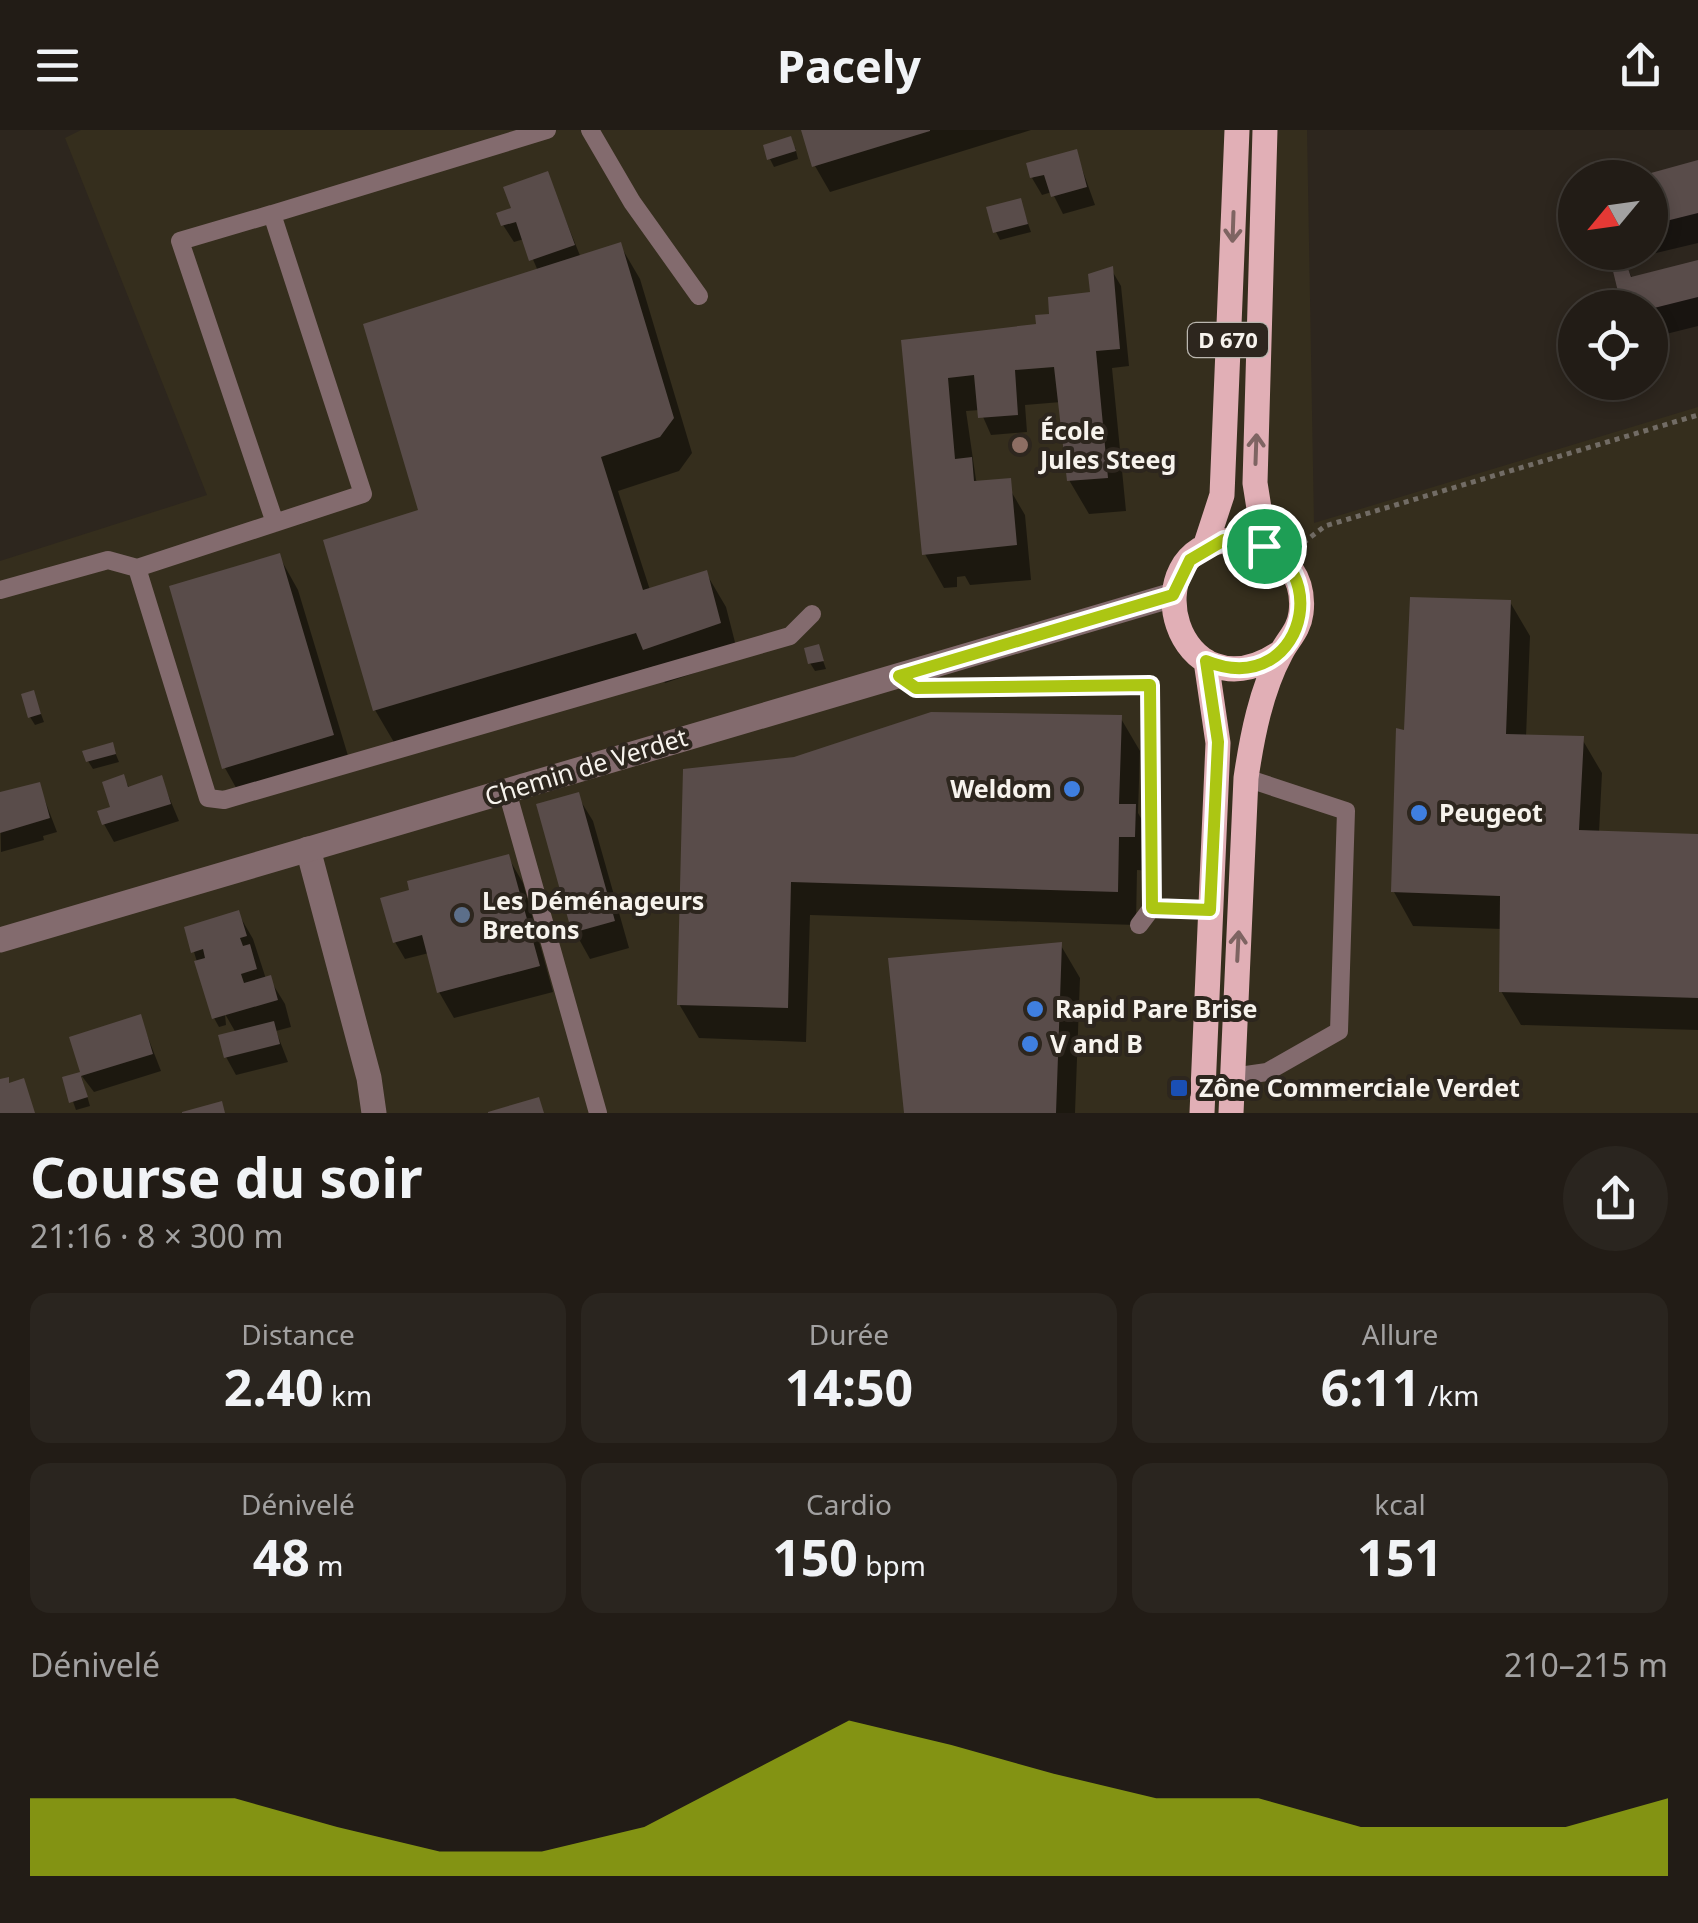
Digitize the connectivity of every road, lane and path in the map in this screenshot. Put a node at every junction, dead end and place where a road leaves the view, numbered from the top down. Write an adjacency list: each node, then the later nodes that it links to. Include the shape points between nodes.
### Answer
1 (547, 130): 5 (lane)
2 (590, 130): 6 (lane)
3 (1237, 130): 9 (main road, D 670, one-way to 9, via 1222,495)
4 (1265, 130): 10 (main road, D 670, one-way to 4, via 1254,483)
5 (272, 214): 8 (lane, via 364,494); 8 (lane, via 180,241)
6 (699, 296)
7 (1698, 414): 10 (path, via 1326,526)
8 (275, 524): 11 (lane)
9 (1205, 547): 10 (main road, via 1244,540); 13 (main road, via 1178,576)
10 (1273, 551): 15 (main road, via 1302,594 1294,636)
11 (137, 568): 12 (lane, via 108,560); 14 (lane, via 208,798 224,800 790,636)
12 (0, 590)
13 (1173, 595): 16 (main road, via 1179,633); 17 (street, Chemin de Verdet)
14 (812, 614)
15 (1281, 652): 16 (main road, via 1243,669); 18 (main road, via 1253,732)
16 (1206, 661): 22 (main road, via 1218,742)
17 (899, 676): 19 (street, Chemin de Verdet); 21 (lane, via 916,688 1150,685)
18 (1246, 778): 25 (main road, one-way to 18); 25 (lane, via 1346,811 1338,1031 1267,1072)
19 (507, 791): 20 (street, Chemin de Verdet); 27 (lane)
20 (308, 849): 24 (street, Chemin de Verdet); 26 (street)
21 (1152, 908): 22 (lane); 23 (lane)
22 (1210, 910): 28 (main road)
23 (1139, 925)
24 (0, 940)
25 (1232, 1077): 29 (main road)
26 (374, 1113)
27 (598, 1113)
28 (1202, 1113)
29 (1230, 1113)

